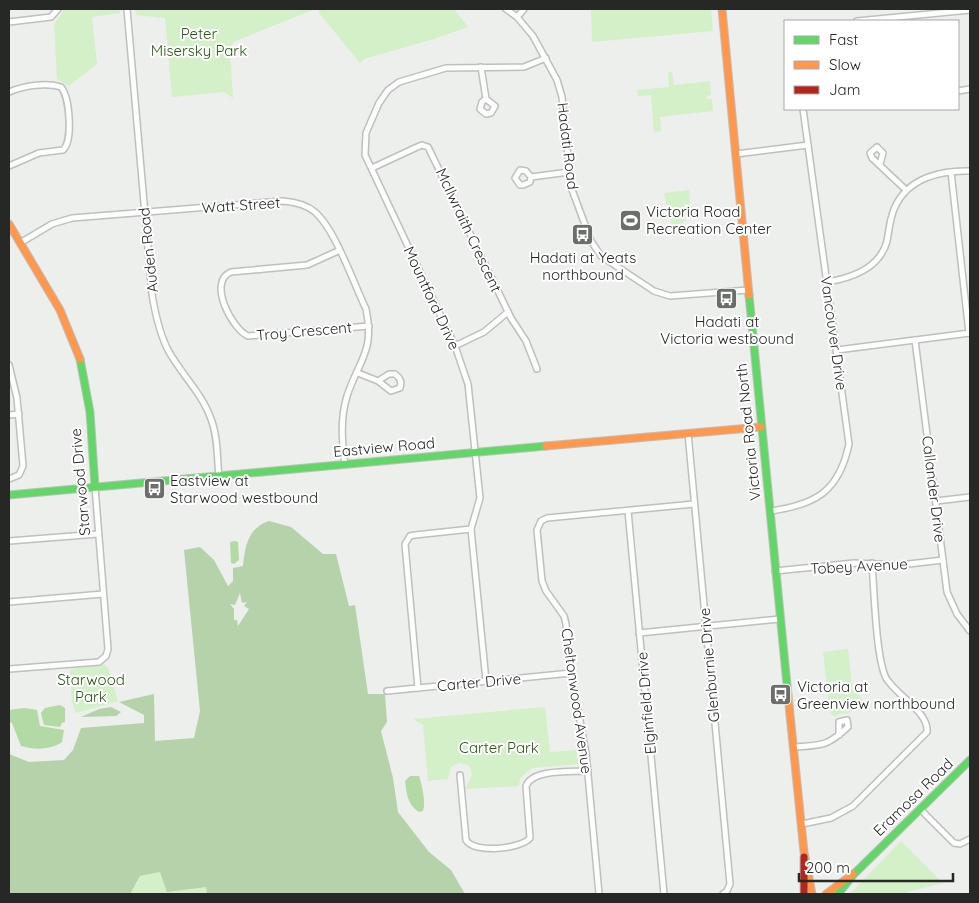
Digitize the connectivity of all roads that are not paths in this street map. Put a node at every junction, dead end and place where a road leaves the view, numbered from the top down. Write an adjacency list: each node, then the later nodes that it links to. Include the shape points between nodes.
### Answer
1 (58, 9): 9 (street, via 51,17)
2 (127, 9): 25 (street, Auden Road)
3 (506, 9): 7 (street, Hadati Road)
4 (524, 9): 7 (street)
5 (722, 9): 16 (main road, Victoria Road North)
6 (970, 10): 8 (street)
7 (517, 17): 10 (street, Hadati Road)
8 (878, 20)
9 (9, 22)
10 (546, 58): 11 (street, Mountford Drive, via 524,67); 21 (street, Hadati Road, via 560,89)
11 (481, 67): 13 (street); 19 (street, Mountford Drive, via 446,68 399,82 388,90 379,103 365,139 365,155)
12 (9, 92): 18 (street, via 51,85 61,87 66,98 70,139 63,150 39,154)
13 (486, 99)
14 (803, 110): 15 (street, Vancouver Drive)
15 (808, 145): 16 (street); 29 (street, Vancouver Drive)
16 (736, 154): 30 (main road, Victoria Road North)
17 (880, 164): 24 (street)
18 (9, 166)
19 (372, 168): 31 (street, McIlwraith Crescent, via 422,145 428,147); 35 (street, Mountford Drive)
20 (970, 171): 22 (street)
21 (569, 172): 23 (street); 30 (street, Hadati Road, via 571,187 591,241 601,256 614,266 654,291 670,296)
22 (951, 172): 24 (street, via 930,176); 33 (street)
23 (531, 176)
24 (906, 190): 29 (street, via 895,206 886,243 877,260 858,274)
25 (144, 212): 27 (street, Watt Street, via 61,220); 28 (street, Watt Street, via 295,202 320,217); 47 (street, Auden Road, via 157,323 168,350 212,419)
26 (9, 224): 27 (main road, Starwood Drive)
27 (20, 243): 49 (main road, Starwood Drive, via 65,320 80,358)
28 (338, 251): 32 (street, Watt Street, via 366,309); 32 (street, Troy Crescent, via 307,265 227,274 220,283 223,300 238,329 248,336)
29 (827, 282): 36 (street, Vancouver Drive)
30 (748, 290): 43 (main road, Victoria Road North)
31 (508, 312): 35 (street, via 484,332); 38 (street, McIlwraith Crescent, via 526,341)
32 (369, 326): 39 (street, Watt Street, via 367,350)
33 (970, 333): 34 (street)
34 (915, 340): 36 (street); 52 (street, Callander Drive)
35 (455, 346): 45 (street, Mountford Drive, via 468,384)
36 (837, 350): 55 (street, Vancouver Drive, via 849,444 842,471 817,498 792,508)
37 (9, 365): 41 (street, via 16,388)
38 (537, 369)
39 (358, 373): 40 (street); 46 (street, Watt Street, via 343,414)
40 (378, 381): 40 (street, via 391,391 401,385 395,374)
41 (18, 414): 42 (street); 48 (street, via 23,466 19,475)
42 (9, 415)
43 (761, 427): 44 (main road, Eastview Road); 55 (main road, Victoria Road North)
44 (688, 434): 45 (main road, Eastview Road); 53 (street, Glenburnie Drive)
45 (476, 453): 46 (main road, Eastview Road); 56 (street, Mountford Drive, via 480,498)
46 (344, 465): 47 (main road, Eastview Road)
47 (219, 477): 49 (main road, Eastview Road)
48 (9, 479)
49 (95, 487): 50 (main road, Eastview Road); 57 (street, Starwood Drive)
50 (9, 494)
51 (970, 497): 52 (street)
52 (936, 501): 59 (street, Callander Drive)
53 (694, 504): 54 (street, Cheltonwood Avenue); 65 (street, Glenburnie Drive)
54 (628, 511): 67 (street, Elginfield Drive); 69 (street, Cheltonwood Avenue, via 547,518 538,525 542,581 564,616)
55 (770, 511): 61 (main road, Victoria Road North)
56 (471, 529): 70 (street, Mountford Drive); 71 (street, via 410,536 405,544)
57 (98, 534): 58 (street); 62 (street, Starwood Drive)
58 (9, 542)
59 (943, 560): 60 (street, Tobey Avenue, via 900,565); 66 (street, Callander Drive, via 950,600)
60 (872, 563): 61 (street, Tobey Avenue); 79 (street, via 883,669 893,687 928,725 927,732 853,806 831,818)
61 (776, 571): 64 (main road, Victoria Road North)
62 (104, 594): 63 (street); 68 (street, Starwood Drive, via 108,649 102,661)
63 (9, 602)
64 (780, 619): 65 (street); 74 (main road, Victoria Road North)
65 (705, 626): 67 (street); 87 (street, Glenburnie Drive, via 730,884)
66 (970, 631)
67 (639, 633): 86 (street, Elginfield Drive)
68 (9, 669)
69 (571, 673): 70 (street, Carter Drive); 76 (street, Cheltonwood Avenue)
70 (486, 681): 71 (street, Carter Drive)
71 (418, 688): 72 (street, Carter Drive)
72 (387, 690)
73 (839, 735): 74 (street, via 828,744)
74 (794, 747): 79 (main road, Victoria Road North)
75 (970, 760): 78 (main road, Eramosa Road)
76 (588, 771): 77 (street, via 536,775 526,786 530,838 522,845 477,849 466,840); 85 (street, Cheltonwood Avenue)
77 (460, 775)
78 (920, 809): 80 (street, via 954,844); 82 (main road, Eramosa Road)
79 (802, 824): 81 (main road, Victoria Road North)
80 (970, 839)
81 (804, 852): 83 (main road, Victoria Road North); 88 (main road, Victoria Road North)
82 (854, 874): 84 (main road, Eramosa Road); 90 (main road, Eramosa Road)
83 (810, 883): 84 (main road, via 818,891); 89 (main road, Victoria Road North)
84 (828, 892)
85 (599, 894)
86 (664, 894)
87 (723, 894)
88 (804, 894)
89 (812, 894)
90 (838, 894)

